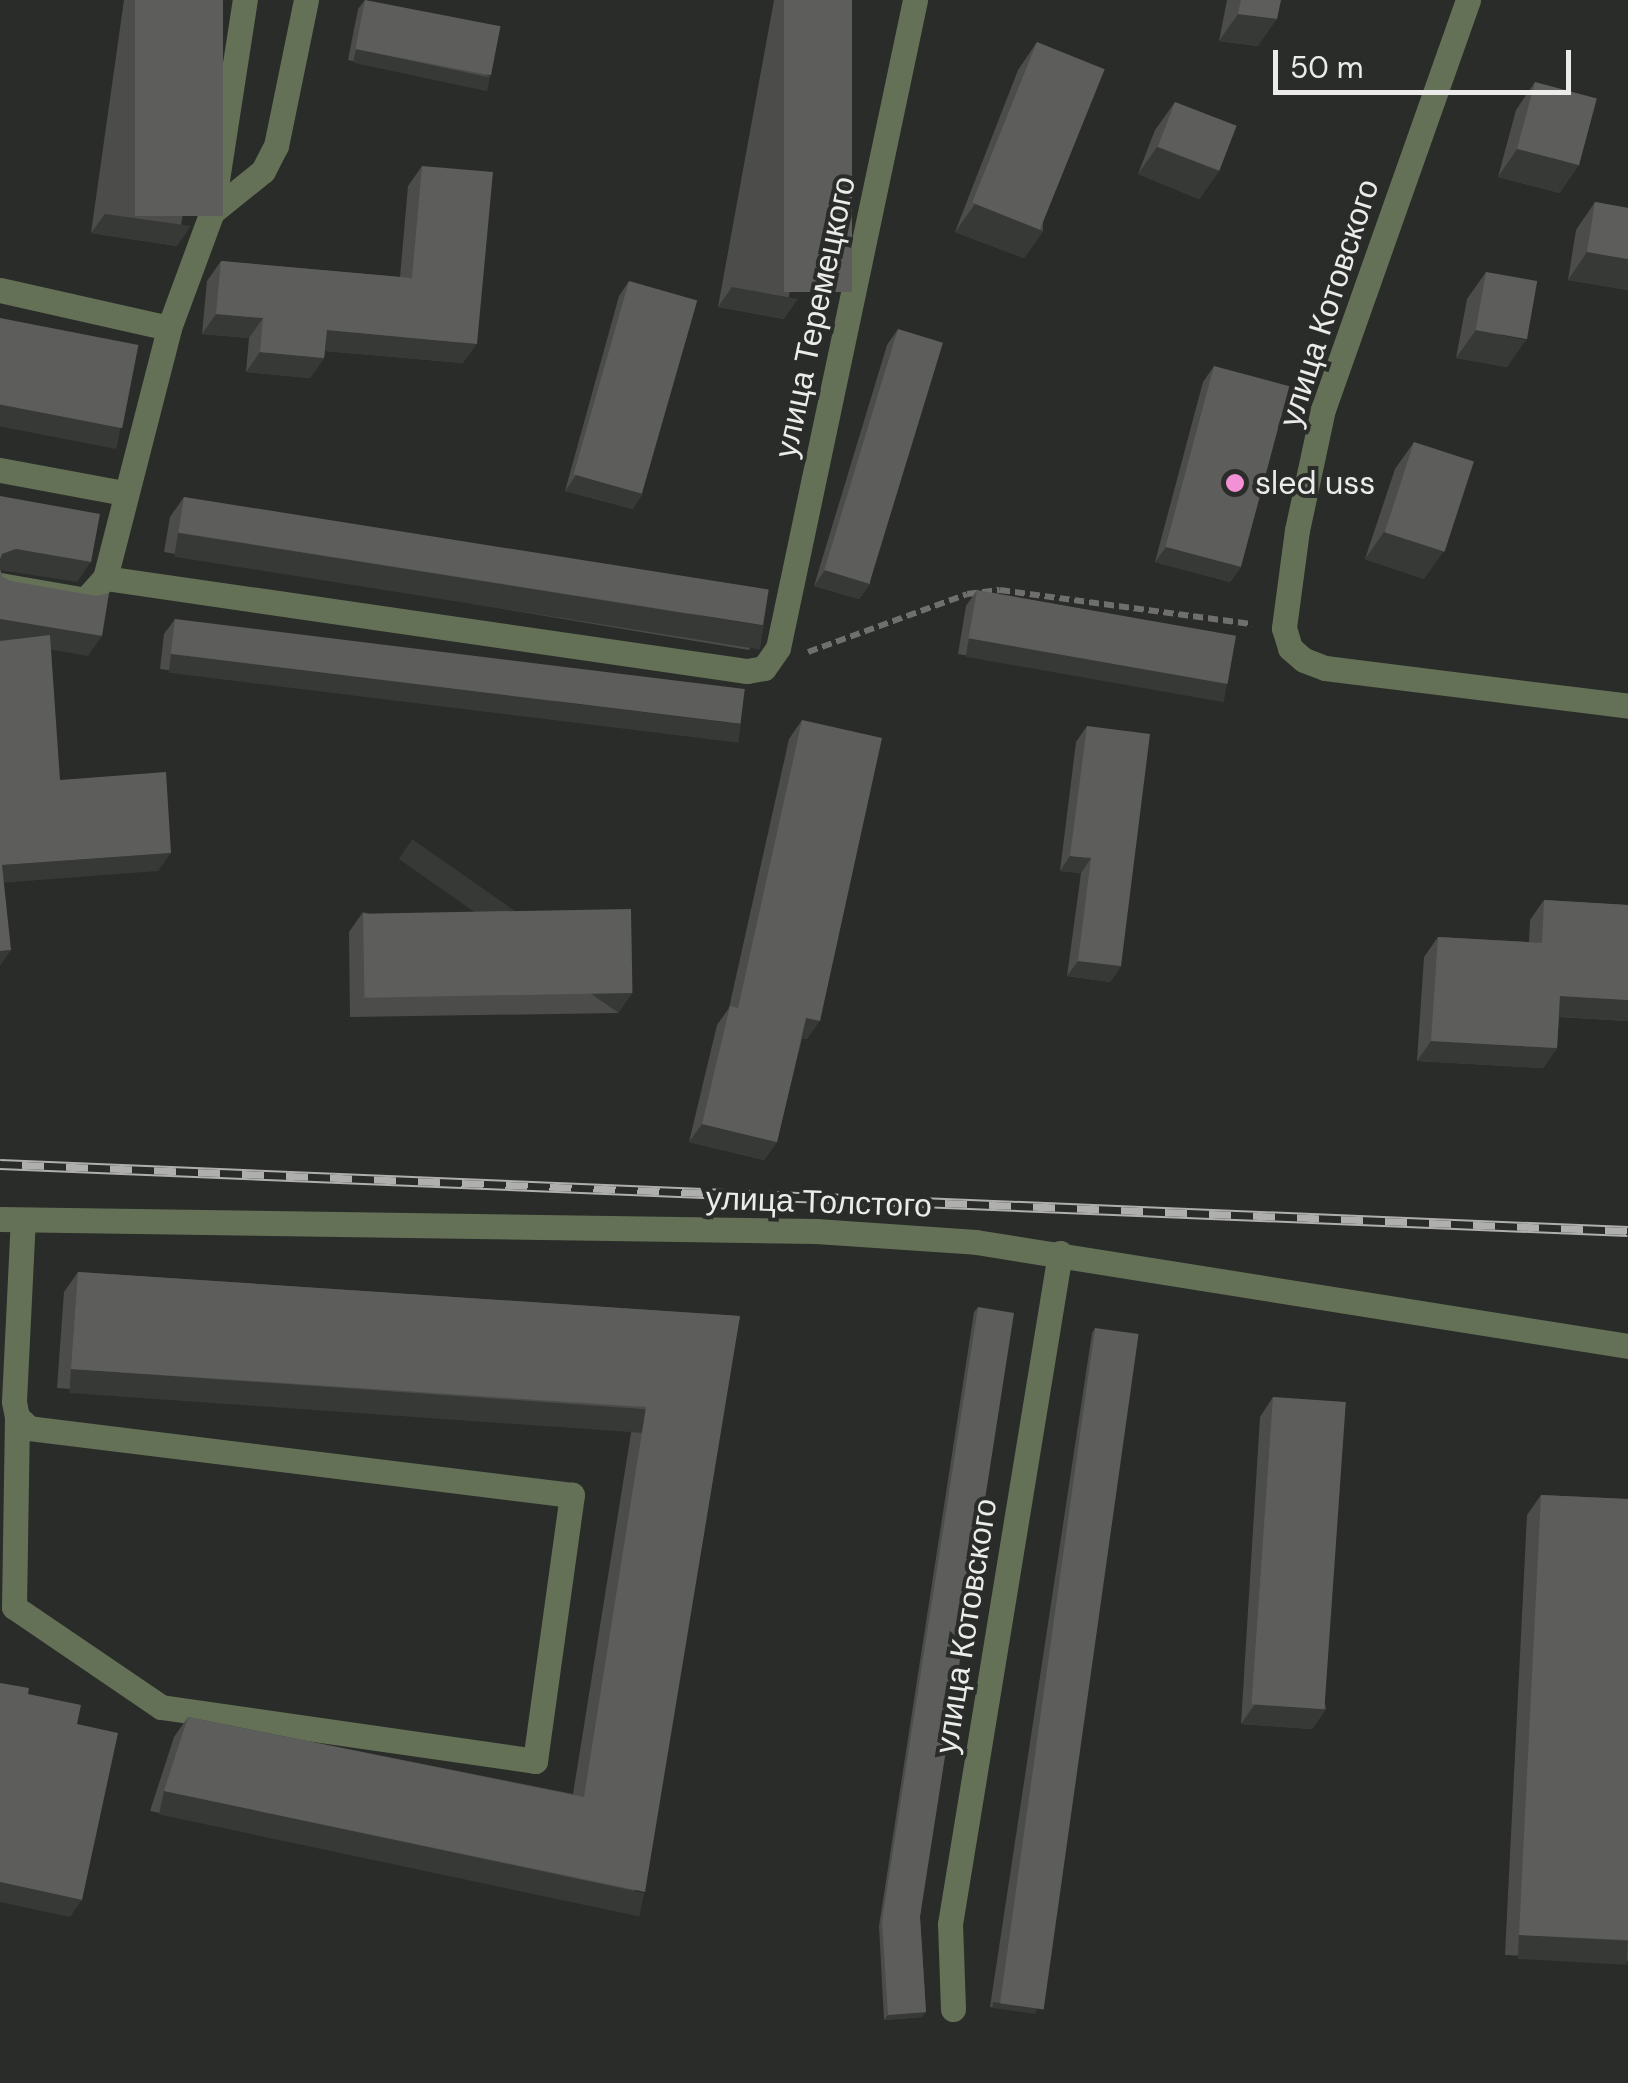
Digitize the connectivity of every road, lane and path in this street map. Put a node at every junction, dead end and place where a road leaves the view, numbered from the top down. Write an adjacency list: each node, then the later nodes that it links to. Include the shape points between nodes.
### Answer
1 (245, 0): 5 (street)
2 (306, 0): 5 (street, via 276,146 263,171)
3 (915, 0): 13 (street, улица Теремецкого, via 778,648)
4 (1468, 0): 12 (street, улица Котовского, via 1323,408 1296,530)
5 (212, 212): 7 (street)
6 (0, 290): 7 (street)
7 (169, 328): 9 (street)
8 (0, 470): 9 (street)
9 (124, 493): 10 (street)
10 (105, 578): 11 (street, via 85,600); 13 (street)
11 (0, 585)
12 (1284, 628): 13 (path, via 1000,590 967,594); 14 (street, via 1290,648 1325,668)
13 (756, 672)
14 (1628, 706)
15 (11, 1220): 16 (street, улица Толстого, via 816,1231); 18 (street)
16 (1060, 1253): 17 (street, улица Толстого); 19 (street, улица Котовского, via 950,1924)
17 (1628, 1346)
18 (17, 1417): 18 (street, via 14,1607 161,1707 535,1761 572,1495 29,1428)
19 (954, 2009)

